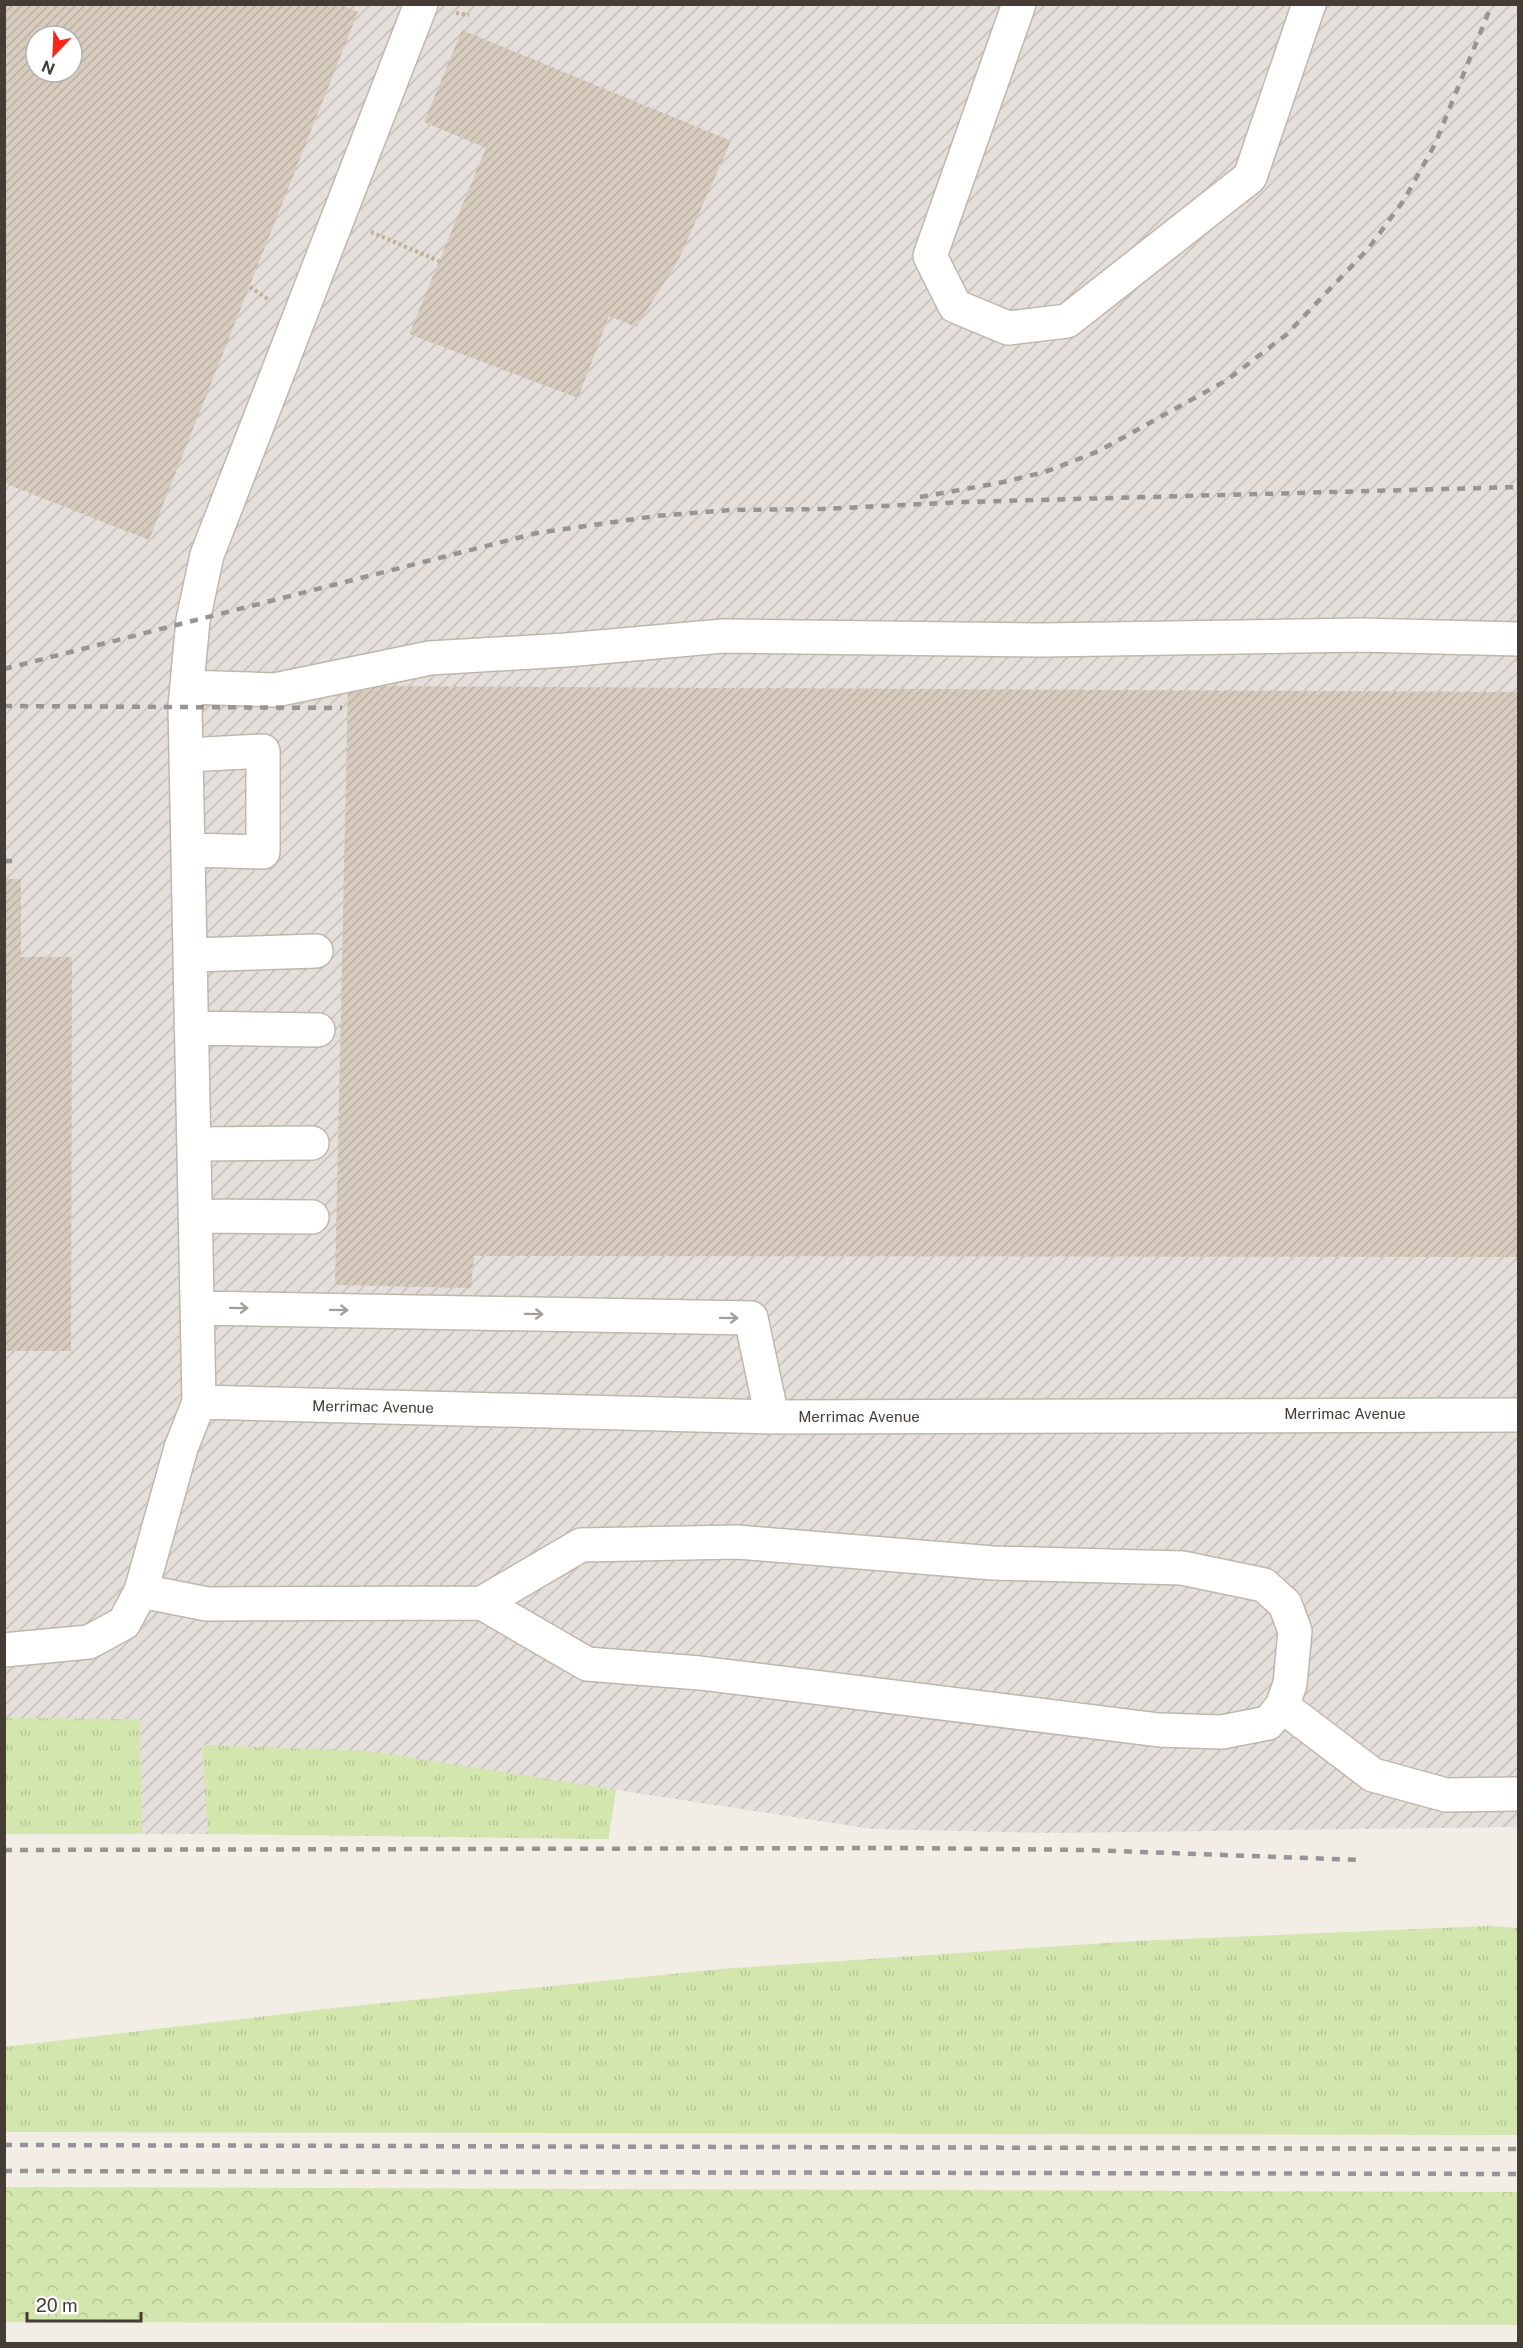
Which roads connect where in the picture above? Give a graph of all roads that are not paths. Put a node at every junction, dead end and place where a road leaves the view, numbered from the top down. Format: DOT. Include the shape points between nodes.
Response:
graph roads {
  1 [pos="421,4"];
  2 [pos="1019,4"];
  3 [pos="1309,4"];
  4 [pos="1518,639"];
  5 [pos="187,687"];
  6 [pos="187,755"];
  7 [pos="189,850"];
  8 [pos="316,951"];
  9 [pos="190,955"];
  10 [pos="191,1028"];
  11 [pos="318,1030"];
  12 [pos="312,1143"];
  13 [pos="194,1144"];
  14 [pos="195,1216"];
  15 [pos="312,1217"];
  16 [pos="197,1308"];
  17 [pos="199,1402"];
  18 [pos="1518,1415"];
  19 [pos="772,1417"];
  20 [pos="141,1592"];
  21 [pos="482,1603"];
  22 [pos="4,1650"];
  23 [pos="1282,1706"];
  24 [pos="1518,1794"];
  1 -- 5 [label="street" via="207,555 193,620"];
  2 -- 3 [label="street" via="930,256 955,306 1008,328 1067,321 1250,177"];
  4 -- 5 [label="street" via="1360,635 1042,639 723,636 430,658 275,690"];
  5 -- 6 [label="street"];
  6 -- 7 [label="street"];
  6 -- 7 [label="street" via="263,751 263,852"];
  7 -- 9 [label="street"];
  8 -- 9 [label="street"];
  9 -- 10 [label="street"];
  10 -- 11 [label="street"];
  10 -- 13 [label="street"];
  12 -- 13 [label="street"];
  13 -- 14 [label="street"];
  14 -- 15 [label="street"];
  14 -- 16 [label="street"];
  16 -- 17 [label="street"];
  16 -- 19 [label="street, one-way" via="751,1318"];
  17 -- 19 [label="street, Merrimac Avenue"];
  17 -- 20 [label="street" via="181,1448"];
  18 -- 19 [label="street, Merrimac Avenue"];
  20 -- 21 [label="street" via="207,1604"];
  20 -- 22 [label="street" via="124,1623 89,1642"];
  21 -- 23 [label="street" via="587,1664 700,1673 1159,1730 1222,1732 1268,1723"];
  21 -- 23 [label="street" via="581,1545 737,1542 993,1563 1182,1568 1264,1585 1285,1604 1295,1631 1290,1684"];
  23 -- 24 [label="street" via="1373,1775 1446,1795"];
}
